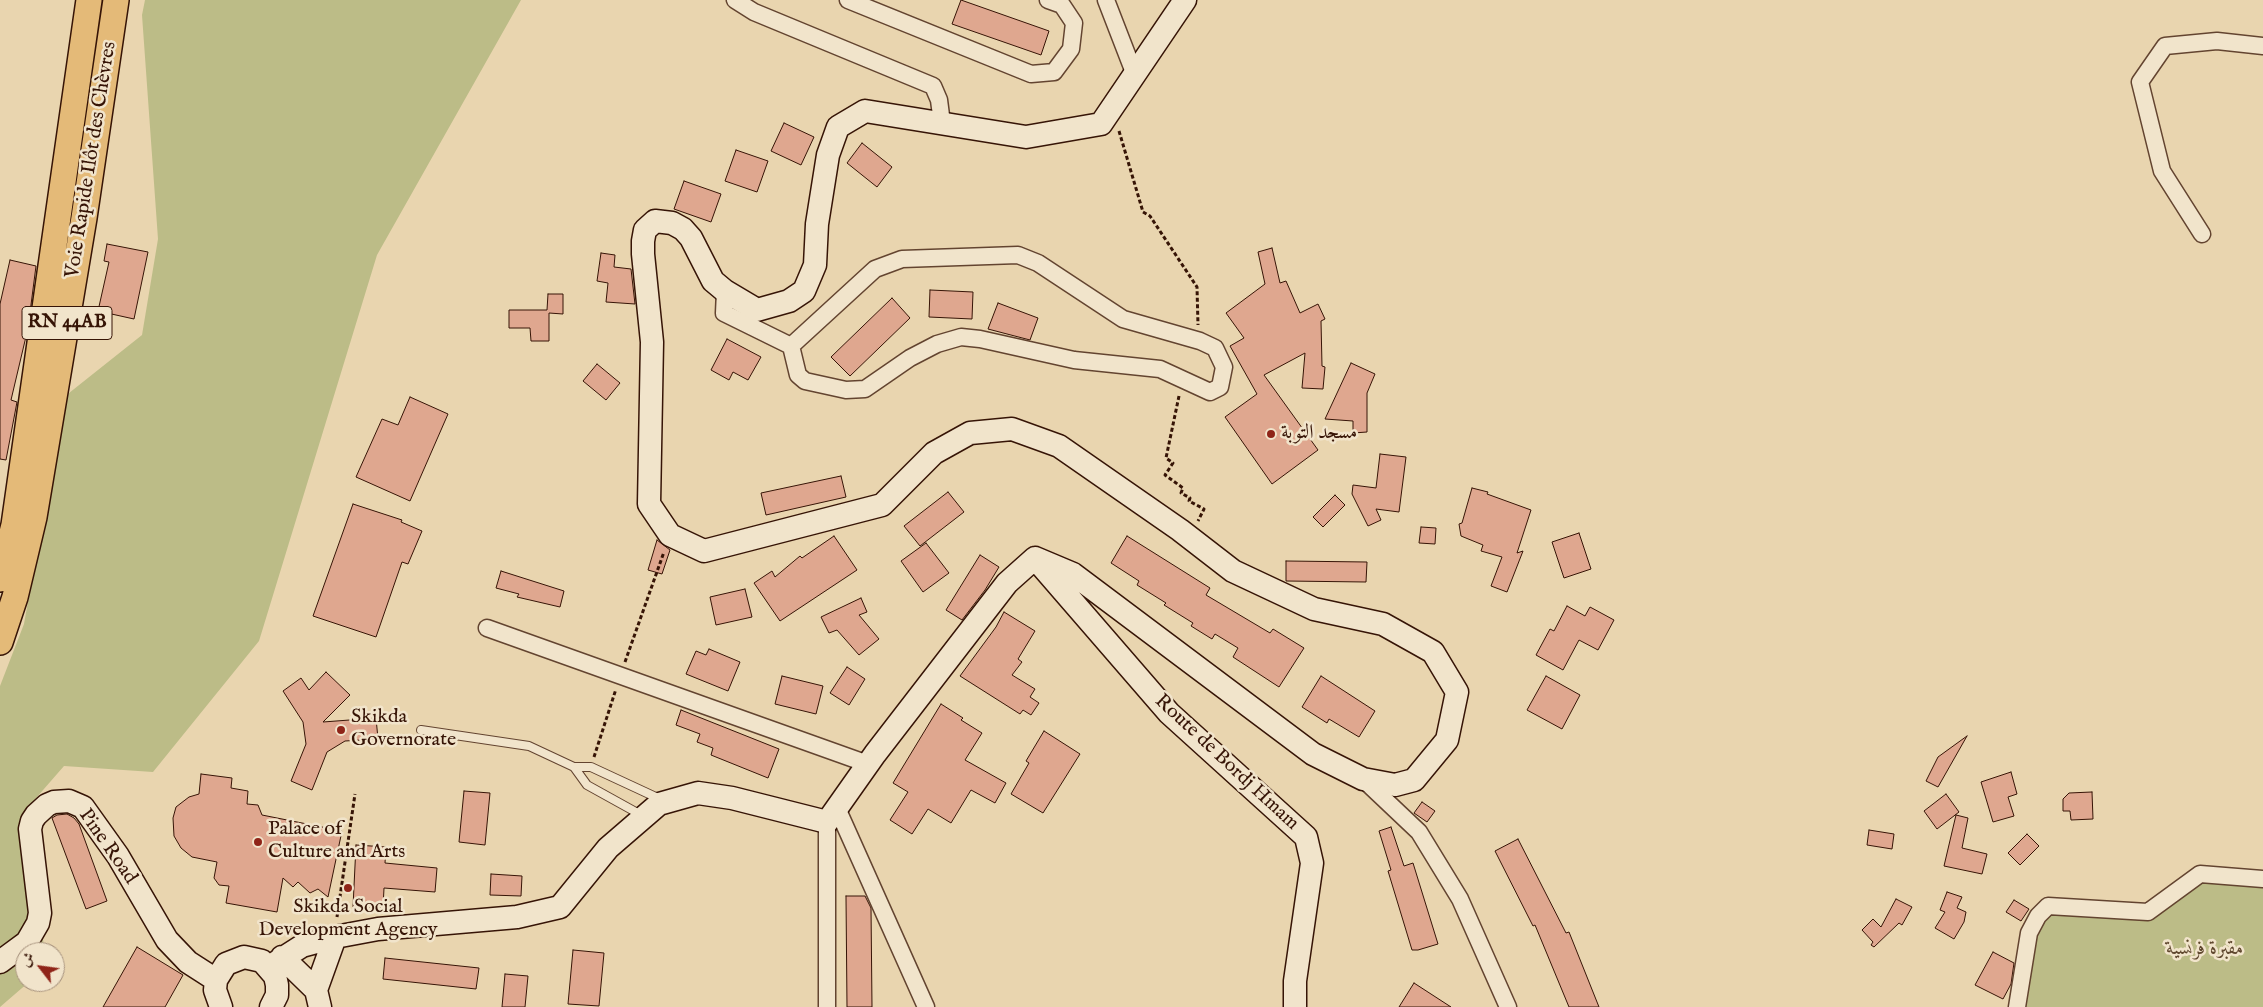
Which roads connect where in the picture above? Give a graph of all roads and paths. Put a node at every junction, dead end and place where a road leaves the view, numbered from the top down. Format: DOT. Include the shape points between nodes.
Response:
graph roads {
  1 [pos="89,0"];
  2 [pos="116,0"];
  3 [pos="734,0"];
  4 [pos="848,0"];
  5 [pos="1048,0"];
  6 [pos="1106,0"];
  7 [pos="1185,0"];
  8 [pos="2263,46"];
  9 [pos="1135,75"];
  10 [pos="1112,108"];
  11 [pos="942,123"];
  12 [pos="2202,234"];
  13 [pos="726,291"];
  14 [pos="1200,341"];
  15 [pos="791,346"];
  16 [pos="1183,380"];
  17 [pos="670,535"];
  18 [pos="1189,537"];
  19 [pos="1035,558"];
  20 [pos="0,579"];
  21 [pos="487,628"];
  22 [pos="0,642"];
  23 [pos="620,676"];
  24 [pos="420,730"];
  25 [pos="868,764"];
  26 [pos="574,767"];
  27 [pos="591,767"];
  28 [pos="1363,779"];
  29 [pos="356,794"];
  30 [pos="666,802"];
  31 [pos="832,815"];
  32 [pos="644,817"];
  33 [pos="2263,879"];
  34 [pos="336,928"];
  35 [pos="0,962"];
  36 [pos="276,962"];
  37 [pos="216,998"];
  38 [pos="318,999"];
  39 [pos="271,1007"];
  40 [pos="827,1007"];
  41 [pos="926,1007"];
  42 [pos="1296,1007"];
  43 [pos="1508,1007"];
  44 [pos="2017,1007"];
  1 -- 20 [label="main road, Voie Rapide Ilôt des Chèvres / RN 44AB" via="14,524"];
  2 -- 22 [label="main road, Voie Rapide Ilôt des Chèvres / RN 44AB" via="84,218 34,517 15,597"];
  3 -- 11 [label="street" via="754,12 933,86 939,100"];
  4 -- 5 [label="street" via="1031,74 1054,72 1071,50 1074,23 1062,5"];
  6 -- 9 [label="street"];
  7 -- 9 [label="street"];
  8 -- 12 [label="street" via="2217,41 2165,46 2140,82 2162,171"];
  9 -- 10 [label="street"];
  10 -- 11 [label="street" via="1102,124 1026,137"];
  10 -- 14 [label="path" via="1143,212 1150,216 1197,287"];
  11 -- 13 [label="street" via="865,111 838,127 828,155 815,265 804,291 789,301 757,310"];
  13 -- 15 [label="street" via="724,313"];
  13 -- 17 [label="street" via="713,281 683,229 672,223 655,221 649,225 642,241 652,342 649,504"];
  14 -- 15 [label="street" via="1123,319 1038,263 1018,255 902,259 875,269"];
  14 -- 16 [label="street" via="1215,348 1224,367 1220,387 1210,392"];
  15 -- 16 [label="street" via="798,375 805,381 846,390 865,389 910,358 937,344 961,337 1074,360 1160,369"];
  16 -- 18 [label="path" via="1166,458 1173,463 1166,475 1183,488 1181,493 1190,498 1189,501 1204,510"];
  17 -- 18 [label="street" via="704,551 882,505 934,454 970,433 1012,429 1059,446"];
  17 -- 23 [label="path"];
  18 -- 28 [label="street" via="1233,571 1314,609 1383,624 1433,652 1457,692 1446,740 1414,780 1395,785"];
  19 -- 25 [label="street" via="1007,584"];
  19 -- 28 [label="street" via="1073,574 1313,754"];
  19 -- 42 [label="street, Route de Bordj Hmam" via="1169,713 1306,837 1312,863 1295,981"];
  21 -- 23 [label="street"];
  23 -- 25 [label="street"];
  23 -- 27 [label="path"];
  24 -- 26 [label="lane" via="529,746"];
  25 -- 31 [label="street"];
  26 -- 27 [label="lane"];
  26 -- 32 [label="lane" via="587,785"];
  27 -- 30 [label="lane"];
  28 -- 43 [label="street" via="1419,832 1460,899"];
  29 -- 34 [label="path"];
  30 -- 31 [label="street" via="698,793"];
  30 -- 32 [label="street"];
  31 -- 40 [label="street"];
  31 -- 41 [label="street"];
  32 -- 34 [label="street" via="608,848 560,907 517,916 378,930"];
  33 -- 44 [label="street" via="2200,874 2148,912 2048,906 2029,933"];
  34 -- 36 [label="street"];
  34 -- 38 [label="street"];
  35 -- 37 [label="street, Pine Road" via="28,942 38,923 40,913 30,829 32,822 47,805 69,801 83,807 118,856 167,940"];
  36 -- 37 [label="street" via="235,959 220,971"];
  36 -- 38 [label="street"];
  36 -- 39 [label="street" via="277,994"];
}
